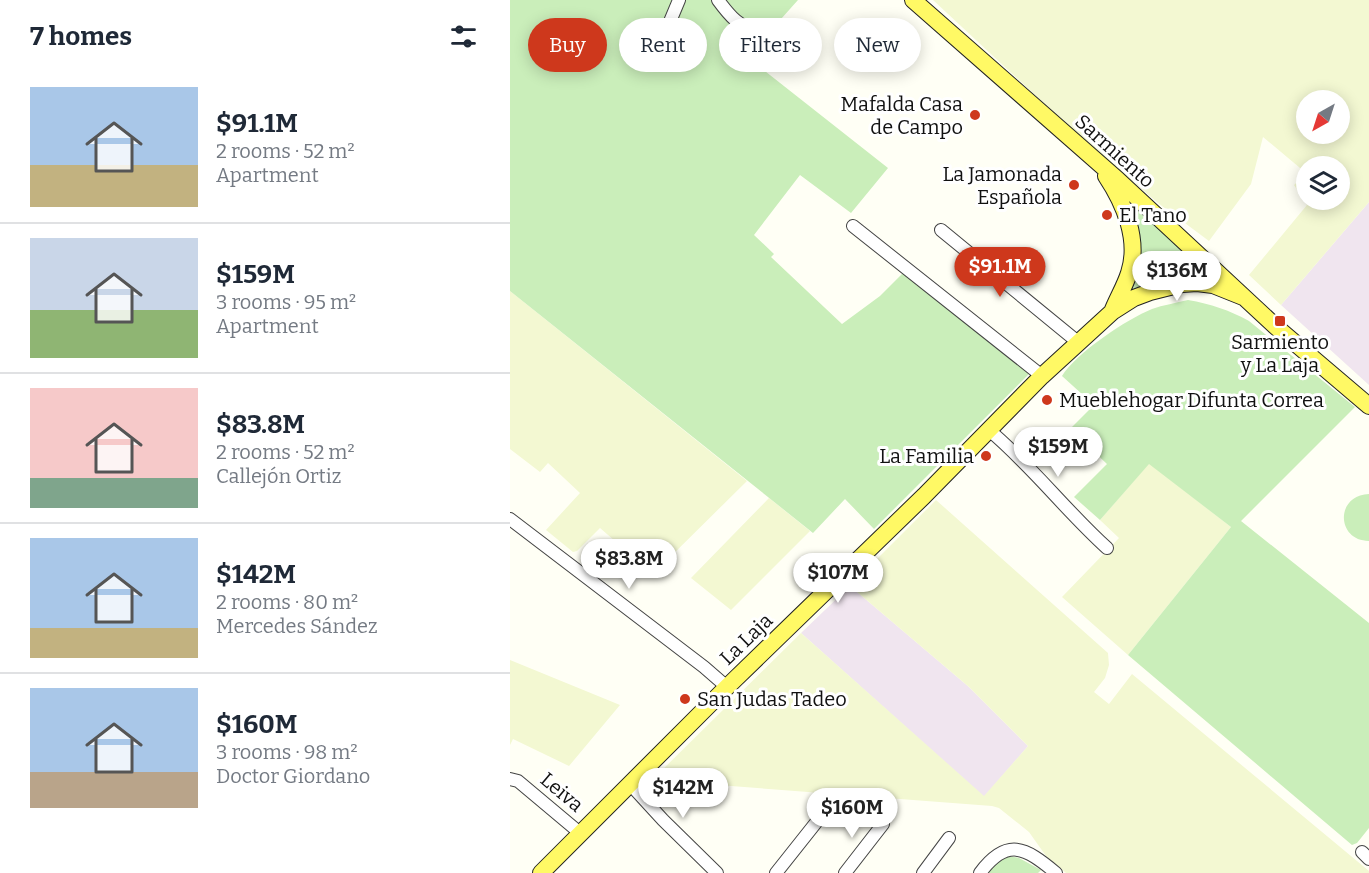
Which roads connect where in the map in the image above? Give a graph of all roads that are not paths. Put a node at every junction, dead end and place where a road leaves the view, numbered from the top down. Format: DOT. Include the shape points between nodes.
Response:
graph roads {
  1 [pos="679,0"];
  2 [pos="718,0"];
  3 [pos="913,0"];
  4 [pos="671,18"];
  5 [pos="732,18"];
  6 [pos="1093,158"];
  7 [pos="853,226"];
  8 [pos="940,230"];
  9 [pos="1243,297"];
  10 [pos="1112,312"];
  11 [pos="1079,344"];
  12 [pos="1042,376"];
  13 [pos="1369,406"];
  14 [pos="989,430"];
  15 [pos="510,519"];
  16 [pos="1107,548"];
  17 [pos="727,687"];
  18 [pos="514,780"];
  19 [pos="630,784"];
  20 [pos="826,810"];
  21 [pos="883,824"];
  22 [pos="580,833"];
  23 [pos="950,838"];
  24 [pos="541,873"];
  25 [pos="717,873"];
  26 [pos="776,873"];
  27 [pos="844,873"];
  28 [pos="923,873"];
  29 [pos="980,873"];
  30 [pos="1056,873"];
  1 -- 4 [label="street"];
  2 -- 5 [label="street"];
  3 -- 6 [label="main road, Sarmiento"];
  6 -- 9 [label="main road, Sarmiento"];
  6 -- 10 [label="main road, La Laja" via="1111,183 1133,241 1129,273"];
  7 -- 12 [label="street"];
  8 -- 11 [label="street"];
  9 -- 10 [label="main road, La Laja" via="1213,285 1182,284 1134,298"];
  9 -- 13 [label="main road, Sarmiento"];
  10 -- 11 [label="main road, La Laja"];
  11 -- 12 [label="main road, La Laja"];
  12 -- 14 [label="main road, La Laja"];
  14 -- 16 [label="street"];
  14 -- 17 [label="main road, La Laja"];
  15 -- 17 [label="street"];
  17 -- 19 [label="main road, La Laja"];
  18 -- 22 [label="street, Leiva"];
  19 -- 22 [label="main road, La Laja"];
  19 -- 25 [label="street"];
  20 -- 26 [label="street"];
  21 -- 27 [label="street"];
  22 -- 24 [label="main road, La Laja"];
  23 -- 28 [label="street"];
  29 -- 30 [label="street" via="1005,849 1021,849"];
}
